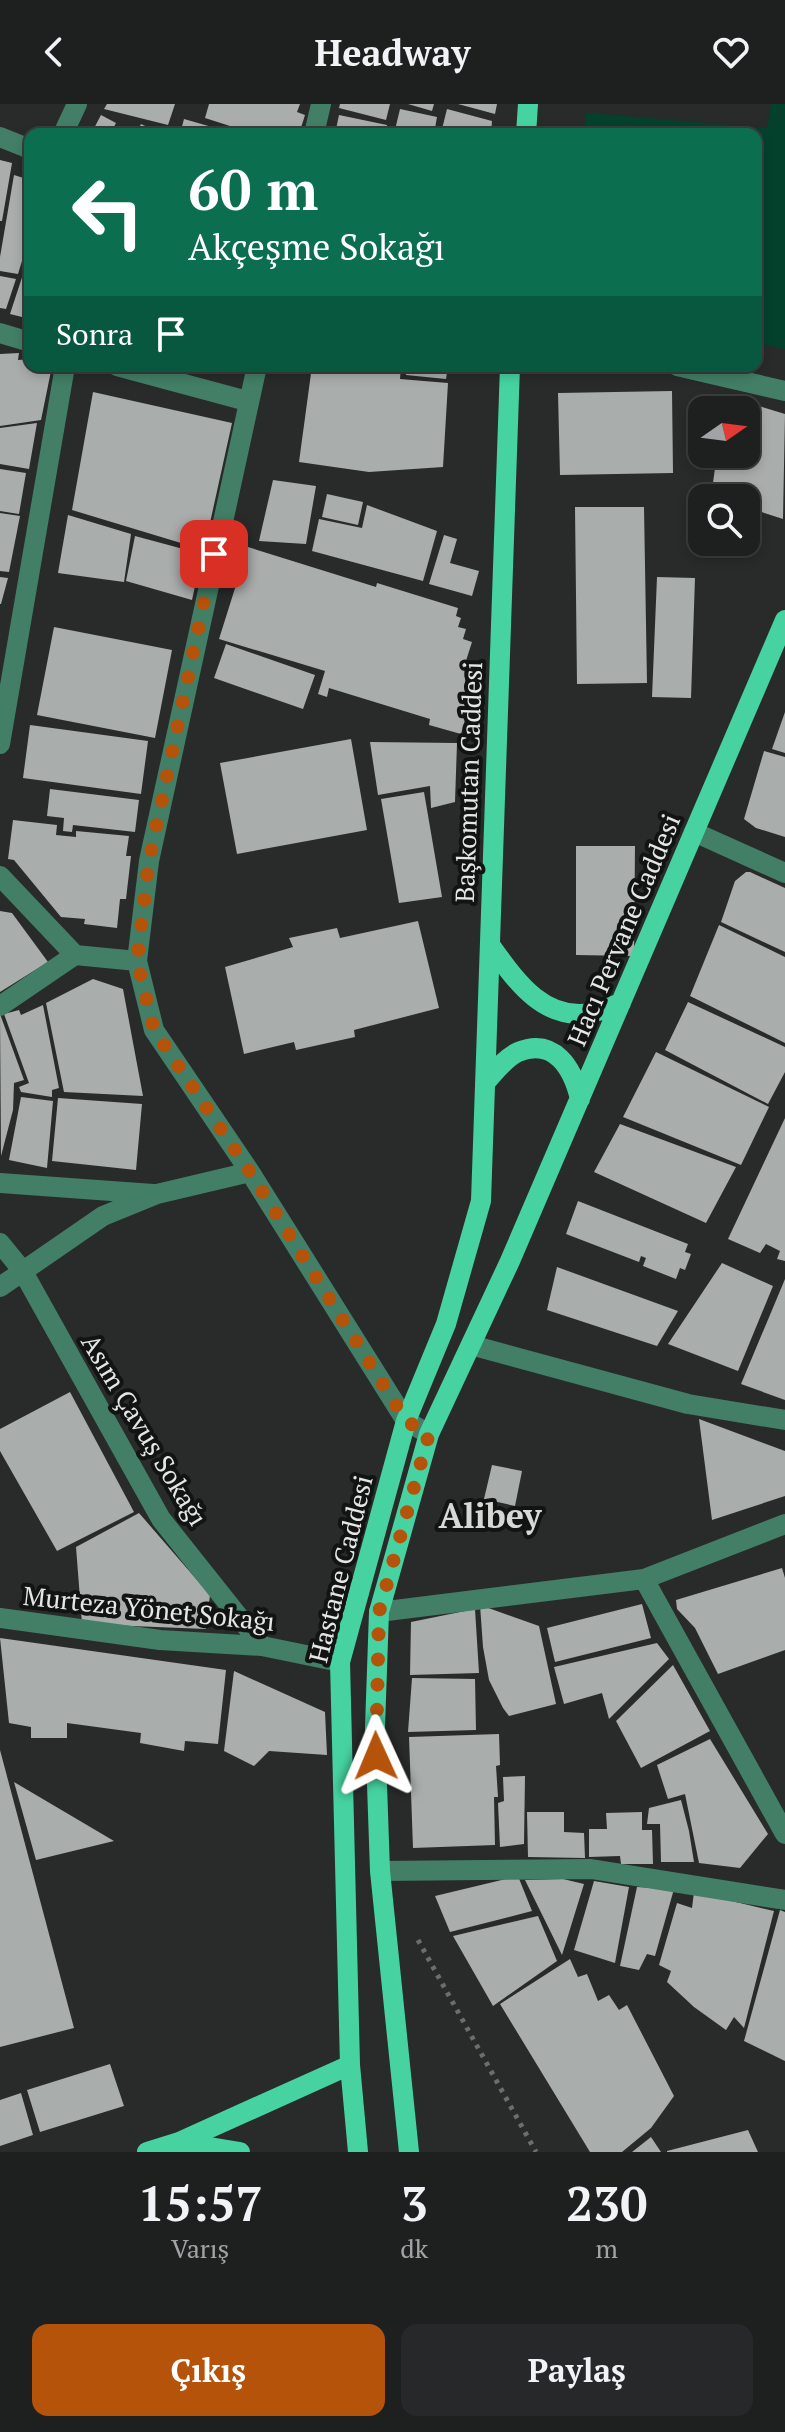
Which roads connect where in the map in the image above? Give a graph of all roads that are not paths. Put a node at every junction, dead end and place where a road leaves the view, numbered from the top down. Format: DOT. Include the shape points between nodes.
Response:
graph roads {
  1 [pos="77,104"];
  2 [pos="321,104"];
  3 [pos="528,104"];
  4 [pos="66,128"];
  5 [pos="315,128"];
  6 [pos="526,128"];
  7 [pos="0,137"];
  8 [pos="24,147"];
  9 [pos="0,333"];
  10 [pos="24,340"];
  11 [pos="64,372"];
  12 [pos="139,372"];
  13 [pos="255,372"];
  14 [pos="510,372"];
  15 [pos="703,372"];
  16 [pos="785,391"];
  17 [pos="247,401"];
  18 [pos="785,620"];
  19 [pos="0,744"];
  20 [pos="694,832"];
  21 [pos="785,873"];
  22 [pos="0,876"];
  23 [pos="490,945"];
  24 [pos="75,955"];
  25 [pos="137,961"];
  26 [pos="621,1003"];
  27 [pos="0,1006"];
  28 [pos="485,1083"];
  29 [pos="580,1099"];
  30 [pos="250,1172"];
  31 [pos="0,1183"];
  32 [pos="157,1194"];
  33 [pos="481,1201"];
  34 [pos="0,1243"];
  35 [pos="22,1270"];
  36 [pos="0,1287"];
  37 [pos="471,1345"];
  38 [pos="785,1420"];
  39 [pos="406,1421"];
  40 [pos="429,1434"];
  41 [pos="785,1524"];
  42 [pos="644,1579"];
  43 [pos="379,1612"];
  44 [pos="0,1618"];
  45 [pos="262,1646"];
  46 [pos="340,1662"];
  47 [pos="784,1827"];
  48 [pos="380,1871"];
  49 [pos="785,1900"];
  50 [pos="350,2065"];
  51 [pos="179,2142"];
  52 [pos="147,2152"];
  53 [pos="240,2152"];
  54 [pos="358,2152"];
  55 [pos="409,2152"];
  1 -- 4 [label="street"];
  2 -- 5 [label="street"];
  3 -- 6 [label="main road"];
  7 -- 8 [label="street"];
  9 -- 10 [label="street"];
  11 -- 19 [label="street"];
  12 -- 17 [label="street"];
  13 -- 17 [label="street"];
  14 -- 23 [label="main road, Başkomutan Caddesi"];
  15 -- 16 [label="street"];
  17 -- 25 [label="street" via="149,861"];
  18 -- 20 [label="main road, Hacı Pervane Caddesi"];
  20 -- 21 [label="street"];
  20 -- 26 [label="main road, Hacı Pervane Caddesi"];
  22 -- 24 [label="street"];
  23 -- 26 [label="main road" via="520,985 550,1009 593,1013"];
  23 -- 28 [label="main road, Başkomutan Caddesi"];
  24 -- 25 [label="street"];
  24 -- 27 [label="street"];
  25 -- 30 [label="street" via="154,1030"];
  26 -- 29 [label="main road, Hacı Pervane Caddesi"];
  28 -- 29 [label="main road" via="518,1052 539,1049 563,1060 575,1077"];
  28 -- 33 [label="main road, Başkomutan Caddesi"];
  29 -- 37 [label="main road, Hacı Pervane Caddesi"];
  30 -- 32 [label="street"];
  30 -- 39 [label="street"];
  31 -- 32 [label="street"];
  32 -- 35 [label="street" via="103,1216"];
  33 -- 39 [label="main road, Hastane Caddesi" via="446,1324"];
  34 -- 35 [label="street, Asım Çavuş Sokağı"];
  35 -- 36 [label="street"];
  35 -- 45 [label="street, Asım Çavuş Sokağı" via="161,1519"];
  37 -- 38 [label="street" via="688,1404"];
  37 -- 40 [label="main road, Hacı Pervane Caddesi"];
  39 -- 40 [label="street"];
  39 -- 46 [label="main road, Hastane Caddesi"];
  40 -- 43 [label="main road, Hacı Pervane Caddesi"];
  41 -- 42 [label="street"];
  42 -- 43 [label="street"];
  42 -- 47 [label="street"];
  43 -- 48 [label="main road, Hacı Pervane Caddesi" via="375,1727"];
  44 -- 45 [label="street, Murteza Yönet Sokağı" via="160,1640"];
  45 -- 46 [label="street, Murteza Yönet Sokağı"];
  46 -- 50 [label="main road, Hastane Caddesi"];
  48 -- 49 [label="street" via="591,1869"];
  48 -- 55 [label="main road, Hacı Pervane Caddesi"];
  50 -- 51 [label="main road"];
  50 -- 54 [label="main road, Hastane Caddesi"];
  51 -- 52 [label="main road"];
  51 -- 53 [label="main road"];
}
